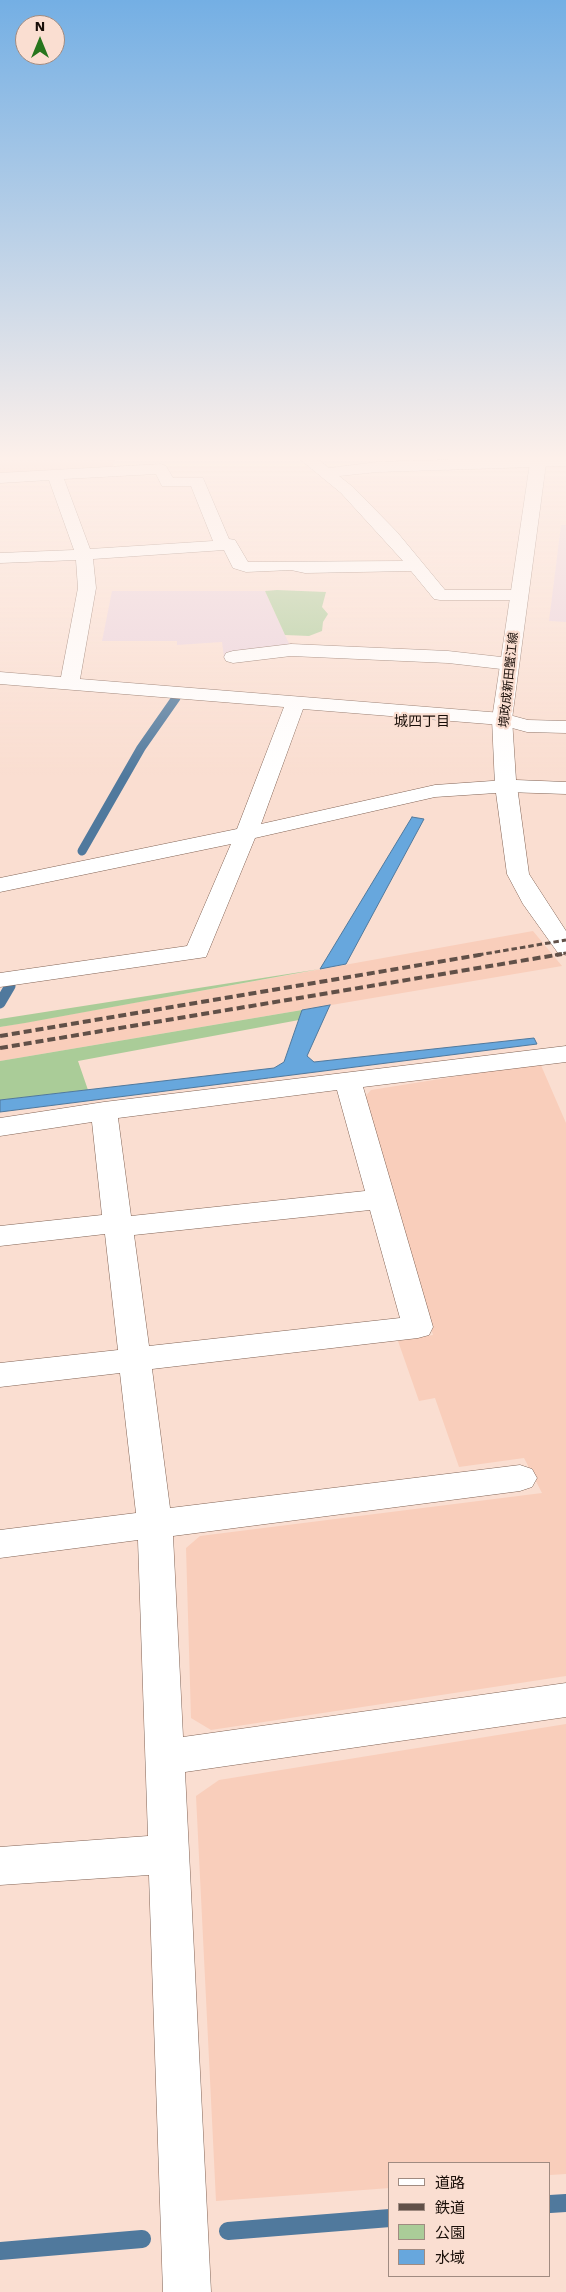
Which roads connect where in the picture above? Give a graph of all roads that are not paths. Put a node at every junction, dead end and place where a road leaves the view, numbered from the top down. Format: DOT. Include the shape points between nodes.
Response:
graph roads {
  1 [pos="85,563"];
  2 [pos="239,563"];
  3 [pos="413,563"];
  4 [pos="524,563"];
  5 [pos="416,566"];
  6 [pos="519,595"];
  7 [pos="233,658"];
  8 [pos="510,664"];
  9 [pos="0,678"];
  10 [pos="70,683"];
  11 [pos="296,702"];
  12 [pos="502,719"];
  13 [pos="566,728"];
  14 [pos="506,786"];
  15 [pos="566,788"];
  16 [pos="246,834"];
  17 [pos="0,885"];
  18 [pos="566,948"];
  19 [pos="0,980"];
  20 [pos="566,1054"];
  21 [pos="348,1082"];
  22 [pos="104,1111"];
  23 [pos="0,1127"];
  24 [pos="381,1199"];
  25 [pos="118,1225"];
  26 [pos="0,1236"];
  27 [pos="134,1360"];
  28 [pos="0,1375"];
  29 [pos="520,1478"];
  30 [pos="155,1525"];
  31 [pos="0,1544"];
  32 [pos="566,1700"];
  33 [pos="166,1757"];
  34 [pos="170,1854"];
  35 [pos="0,1866"];
  36 [pos="187,2292"];
  1 -- 10 [label="street" via="87,588"];
  2 -- 5 [label="street" via="246,567 291,565 304,568"];
  3 -- 5 [label="street"];
  4 -- 6 [label="street, 境政成新田蟹江線"];
  5 -- 6 [label="street" via="440,595"];
  6 -- 8 [label="street, 境政成新田蟹江線"];
  7 -- 8 [label="street" via="291,650"];
  8 -- 12 [label="street, 境政成新田蟹江線"];
  9 -- 10 [label="street"];
  10 -- 11 [label="street"];
  11 -- 12 [label="street"];
  11 -- 16 [label="street"];
  12 -- 13 [label="street" via="527,726"];
  12 -- 14 [label="street, 境政成新田蟹江線"];
  14 -- 15 [label="street"];
  14 -- 16 [label="street" via="436,791"];
  14 -- 18 [label="street, 境政成新田蟹江線" via="518,874"];
  16 -- 17 [label="street"];
  16 -- 19 [label="street" via="197,952"];
  20 -- 21 [label="street"];
  21 -- 22 [label="street"];
  21 -- 24 [label="street"];
  22 -- 23 [label="street"];
  22 -- 25 [label="street"];
  24 -- 25 [label="street"];
  24 -- 27 [label="street" via="418,1327"];
  25 -- 26 [label="street"];
  25 -- 27 [label="street"];
  27 -- 28 [label="street"];
  27 -- 30 [label="street"];
  29 -- 30 [label="street"];
  30 -- 31 [label="street"];
  30 -- 33 [label="street"];
  32 -- 33 [label="street"];
  33 -- 34 [label="street"];
  34 -- 35 [label="street"];
  34 -- 36 [label="street"];
}
